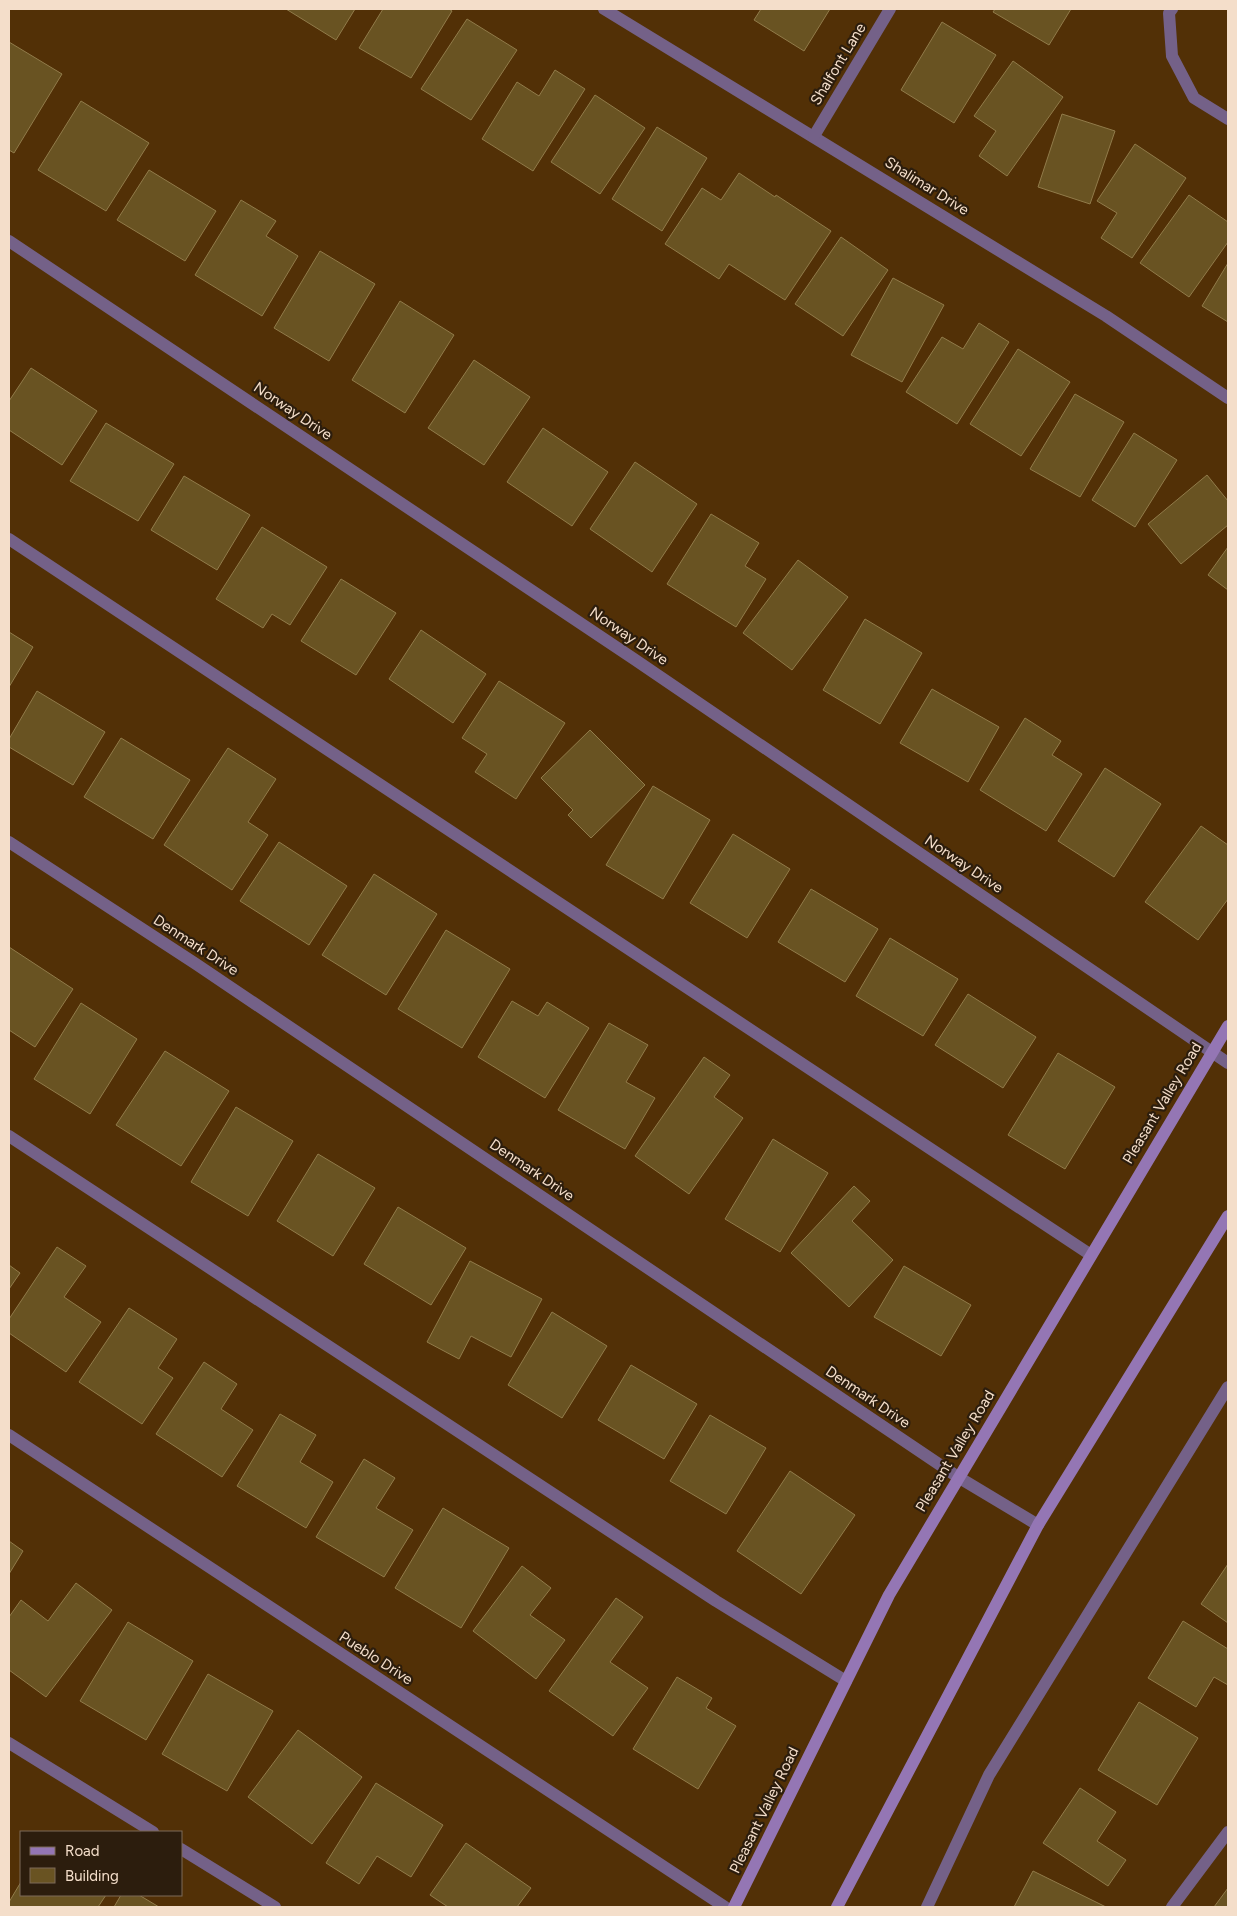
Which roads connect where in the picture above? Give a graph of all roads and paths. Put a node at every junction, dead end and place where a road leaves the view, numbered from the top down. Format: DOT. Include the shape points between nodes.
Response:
graph roads {
  1 [pos="604,9"];
  2 [pos="890,9"];
  3 [pos="1172,9"];
  4 [pos="1228,119"];
  5 [pos="814,136"];
  6 [pos="9,241"];
  7 [pos="1228,398"];
  8 [pos="9,539"];
  9 [pos="9,842"];
  10 [pos="1228,1026"];
  11 [pos="1212,1052"];
  12 [pos="1228,1064"];
  13 [pos="9,1136"];
  14 [pos="1228,1216"];
  15 [pos="1091,1254"];
  16 [pos="1228,1387"];
  17 [pos="9,1435"];
  18 [pos="958,1477"];
  19 [pos="1038,1525"];
  20 [pos="846,1681"];
  21 [pos="9,1743"];
  22 [pos="152,1831"];
  23 [pos="1228,1832"];
  24 [pos="182,1850"];
  25 [pos="275,1907"];
  26 [pos="725,1907"];
  27 [pos="734,1907"];
  28 [pos="837,1907"];
  29 [pos="927,1907"];
  30 [pos="1172,1907"];
  1 -- 5 [label="street, Shalimar Drive"];
  2 -- 5 [label="street, Shalfont Lane"];
  3 -- 4 [label="street" via="1169,13 1172,56 1194,98"];
  5 -- 7 [label="street, Shalimar Drive" via="1106,316"];
  6 -- 11 [label="street, Norway Drive" via="634,659"];
  8 -- 15 [label="street"];
  9 -- 18 [label="street, Denmark Drive" via="204,969"];
  10 -- 11 [label="main road, Pleasant Valley Road"];
  11 -- 12 [label="street, Norway Drive"];
  11 -- 15 [label="main road, Pleasant Valley Road"];
  13 -- 20 [label="street" via="716,1601"];
  14 -- 19 [label="main road"];
  15 -- 18 [label="main road, Pleasant Valley Road"];
  16 -- 29 [label="street" via="988,1775"];
  17 -- 26 [label="street, Pueblo Drive"];
  18 -- 19 [label="street, Denmark Drive"];
  18 -- 20 [label="main road, Pleasant Valley Road" via="889,1595"];
  19 -- 28 [label="main road"];
  20 -- 27 [label="main road, Pleasant Valley Road"];
  21 -- 22 [label="street"];
  23 -- 30 [label="street"];
  24 -- 25 [label="street"];
}
